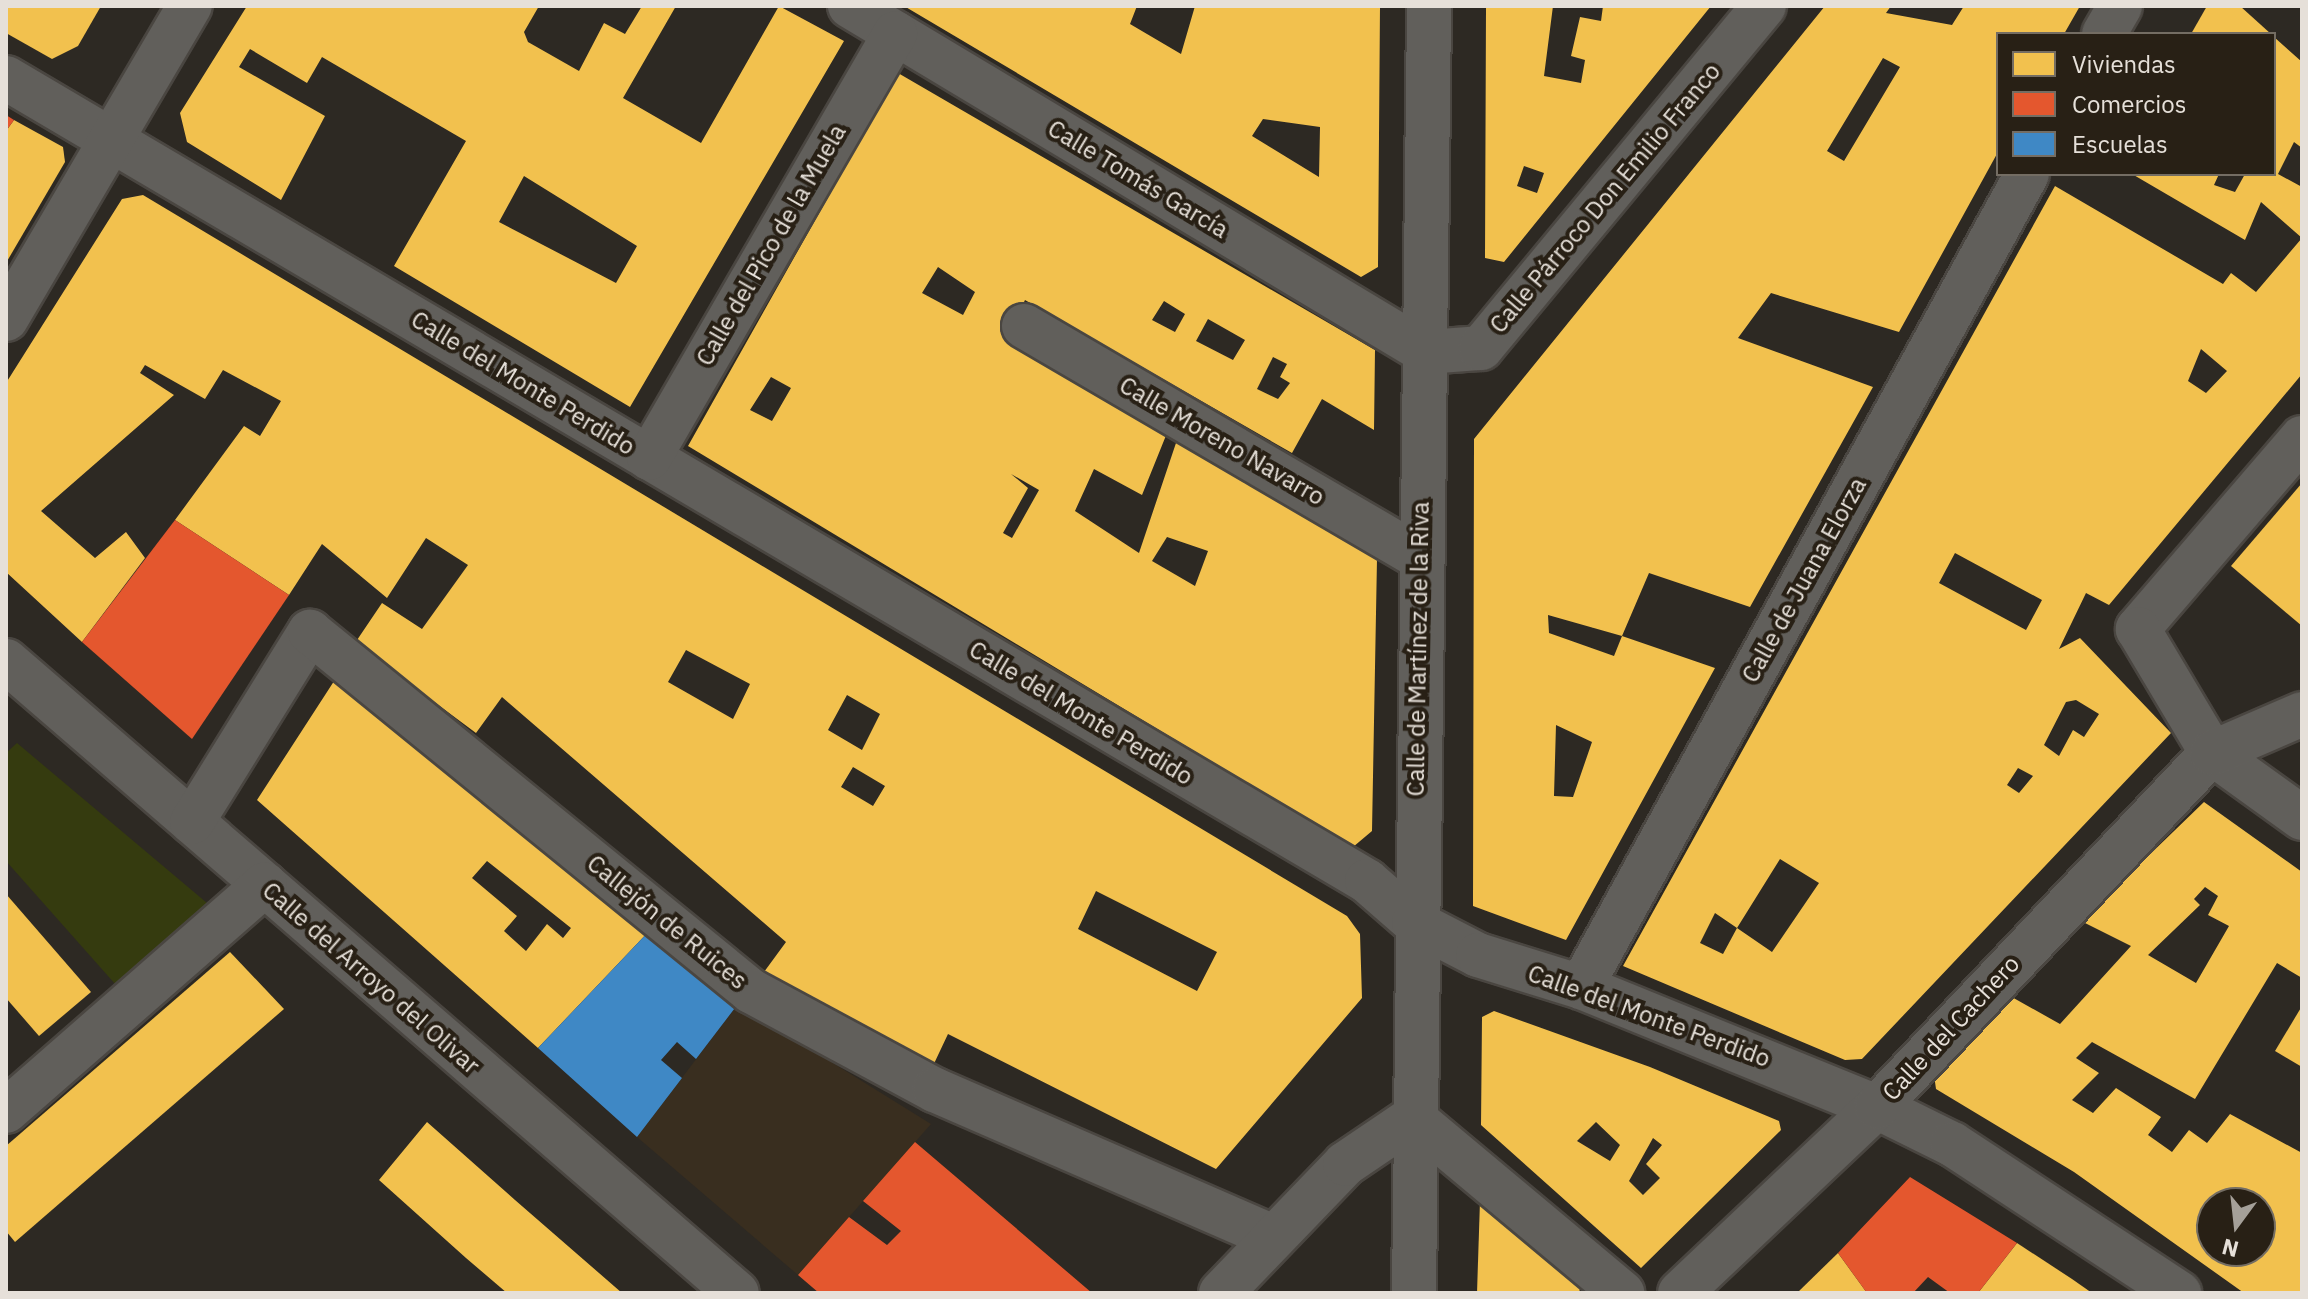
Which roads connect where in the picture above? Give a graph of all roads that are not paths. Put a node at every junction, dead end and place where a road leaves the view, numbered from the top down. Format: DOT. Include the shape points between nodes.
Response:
graph roads {
  1 [pos="190,6"];
  2 [pos="850,6"];
  3 [pos="1429,6"];
  4 [pos="1764,6"];
  5 [pos="2120,6"];
  6 [pos="2105,32"];
  7 [pos="895,33"];
  8 [pos="6,78"];
  9 [pos="111,140"];
  10 [pos="2026,176"];
  11 [pos="6,319"];
  12 [pos="1024,326"];
  13 [pos="1426,352"];
  14 [pos="2302,438"];
  15 [pos="649,458"];
  16 [pos="1419,557"];
  17 [pos="10,672"];
  18 [pos="2302,714"];
  19 [pos="2212,753"];
  20 [pos="2302,818"];
  21 [pos="192,822"];
  22 [pos="265,884"];
  23 [pos="1414,922"];
  24 [pos="1581,987"];
  25 [pos="14,1089"];
  26 [pos="1877,1107"];
  27 [pos="1413,1118"];
  28 [pos="1271,1236"];
  29 [pos="737,1293"];
  30 [pos="1221,1293"];
  31 [pos="1414,1293"];
  32 [pos="1622,1293"];
  33 [pos="1680,1293"];
  34 [pos="2179,1293"];
  1 -- 9 [label="street"];
  2 -- 7 [label="street, Calle Tomás García"];
  3 -- 13 [label="street, Calle de Martínez de la Riva"];
  4 -- 13 [label="street, Calle Párroco Don Emilio Franco" via="1481,348"];
  5 -- 6 [label="street"];
  7 -- 13 [label="street, Calle Tomás García"];
  7 -- 15 [label="street, Calle del Pico de la Muela"];
  8 -- 9 [label="street, Calle del Monte Perdido"];
  9 -- 11 [label="street"];
  9 -- 15 [label="street, Calle del Monte Perdido"];
  10 -- 24 [label="street, Calle de Juana Elorza"];
  12 -- 16 [label="street, Calle Moreno Navarro"];
  13 -- 16 [label="street, Calle de Martínez de la Riva"];
  14 -- 19 [label="street" via="2138,629"];
  15 -- 23 [label="street, Calle del Monte Perdido" via="1367,881"];
  16 -- 23 [label="street, Calle de Martínez de la Riva"];
  17 -- 21 [label="street, Calle del Arroyo del Olivar"];
  18 -- 19 [label="street"];
  19 -- 20 [label="street"];
  19 -- 26 [label="street, Calle del Cachero"];
  21 -- 22 [label="street, Calle del Arroyo del Olivar"];
  21 -- 28 [label="street, Callejón de Ruices" via="310,632 751,991 935,1090"];
  22 -- 25 [label="street"];
  22 -- 29 [label="street, Calle del Arroyo del Olivar"];
  23 -- 24 [label="street, Calle del Monte Perdido" via="1478,955"];
  23 -- 27 [label="street, Calle de Martínez de la Riva"];
  24 -- 26 [label="street, Calle del Monte Perdido"];
  26 -- 33 [label="street, Calle del Cachero"];
  26 -- 34 [label="street, Calle del Monte Perdido" via="1952,1144"];
  27 -- 28 [label="street" via="1345,1164"];
  27 -- 31 [label="street, Calle de Martínez de la Riva"];
  27 -- 32 [label="street"];
  28 -- 30 [label="street"];
}
